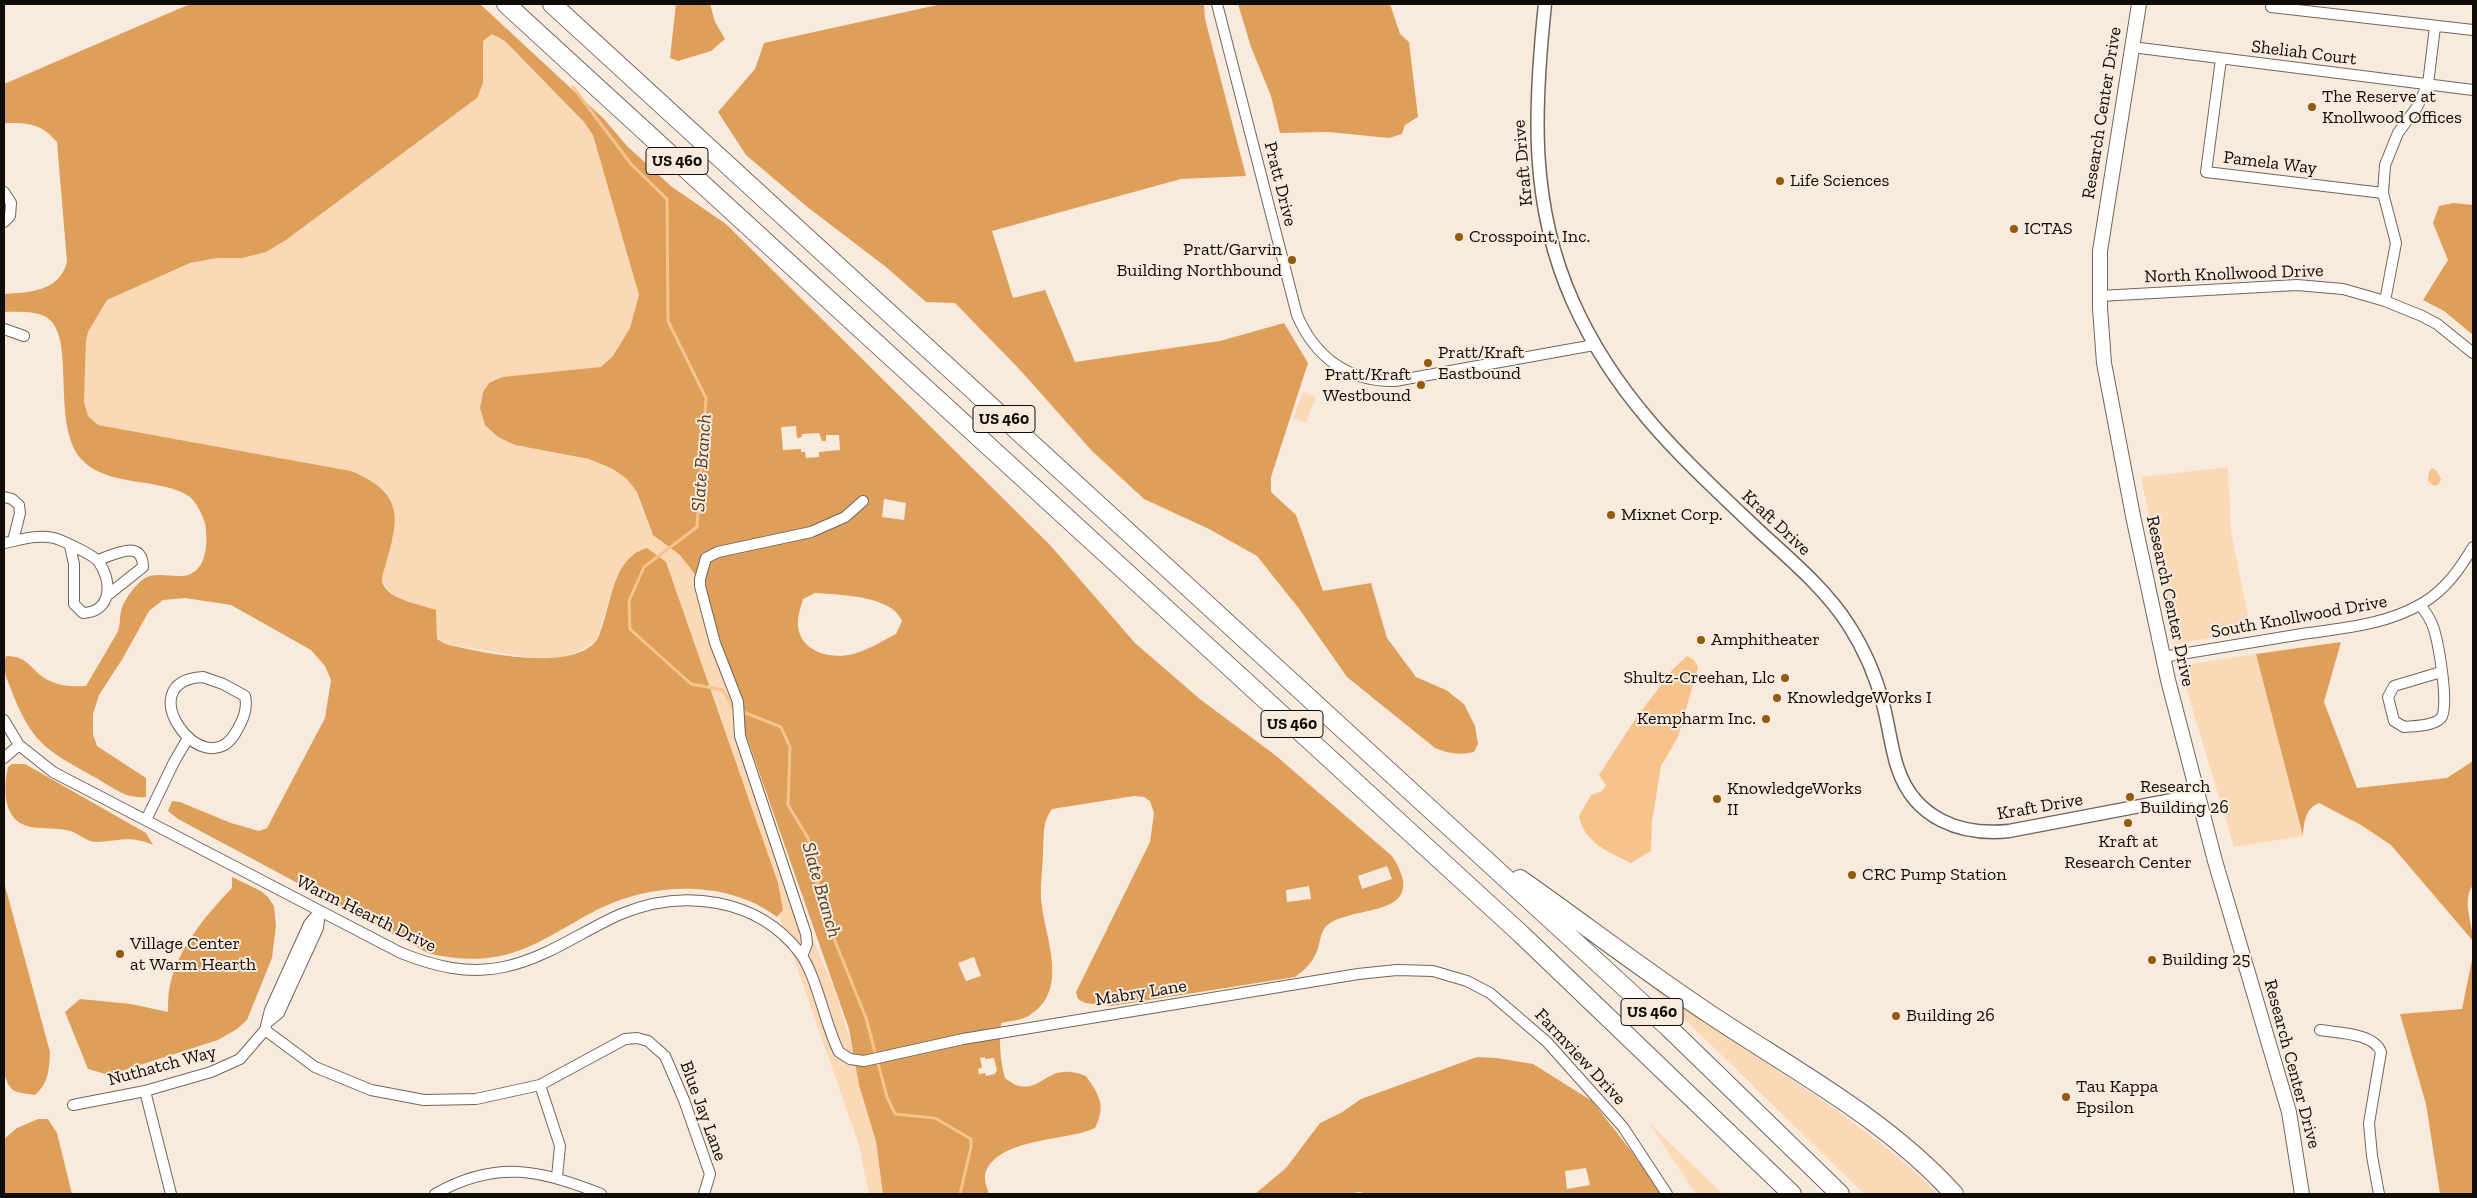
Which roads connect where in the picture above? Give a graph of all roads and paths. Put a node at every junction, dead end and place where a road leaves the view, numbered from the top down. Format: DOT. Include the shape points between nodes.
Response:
graph roads {
  1 [pos="506,4"];
  2 [pos="552,4"];
  3 [pos="1217,4"];
  4 [pos="1544,4"];
  5 [pos="2139,4"];
  6 [pos="2271,7"];
  7 [pos="2435,27"];
  8 [pos="2473,30"];
  9 [pos="2132,47"];
  10 [pos="2221,59"];
  11 [pos="2428,84"];
  12 [pos="2473,90"];
  13 [pos="4,192"];
  14 [pos="2383,193"];
  15 [pos="4,222"];
  16 [pos="2100,296"];
  17 [pos="2385,301"];
  18 [pos="4,328"];
  19 [pos="24,336"];
  20 [pos="1594,344"];
  21 [pos="2473,353"];
  22 [pos="4,497"];
  23 [pos="863,501"];
  24 [pos="8,542"];
  25 [pos="70,546"];
  26 [pos="2473,547"];
  27 [pos="98,560"];
  28 [pos="109,594"];
  29 [pos="2420,605"];
  30 [pos="2163,658"];
  31 [pos="2441,672"];
  32 [pos="4,720"];
  33 [pos="188,738"];
  34 [pos="19,745"];
  35 [pos="4,758"];
  36 [pos="2198,795"];
  37 [pos="146,820"];
  38 [pos="1459,835"];
  39 [pos="320,911"];
  40 [pos="802,956"];
  41 [pos="1443,973"];
  42 [pos="267,1026"];
  43 [pos="2320,1030"];
  44 [pos="845,1057"];
  45 [pos="540,1085"];
  46 [pos="145,1091"];
  47 [pos="74,1105"];
  48 [pos="557,1177"];
  49 [pos="170,1194"];
  50 [pos="434,1194"];
  51 [pos="601,1194"];
  52 [pos="704,1194"];
  53 [pos="1667,1194"];
  54 [pos="1792,1194"];
  55 [pos="1840,1194"];
  56 [pos="1954,1194"];
  57 [pos="2302,1194"];
  58 [pos="2379,1194"];
  1 -- 54 [label="highway, US 460" via="1521,934"];
  2 -- 38 [label="highway, US 460"];
  3 -- 20 [label="street, Pratt Drive" via="1297,315 1323,356 1352,374 1370,380 1395,381"];
  4 -- 20 [label="street, Kraft Drive" via="1536,115 1540,188 1559,266"];
  5 -- 9 [label="main road, Research Center Drive"];
  6 -- 7 [label="street"];
  7 -- 8 [label="street"];
  7 -- 11 [label="street"];
  9 -- 10 [label="street, Sheliah Court"];
  9 -- 16 [label="main road, Research Center Drive" via="2101,242"];
  10 -- 11 [label="street, Sheliah Court"];
  10 -- 14 [label="street, Pamela Way" via="2206,172"];
  11 -- 12 [label="street, Sheliah Court"];
  11 -- 14 [label="street" via="2390,149 2384,165"];
  13 -- 15 [label="street" via="11,203 10,216"];
  14 -- 17 [label="street" via="2396,243"];
  16 -- 17 [label="street, North Knollwood Drive" via="2307,285 2348,290"];
  16 -- 30 [label="main road, Research Center Drive" via="2102,347 2112,406"];
  17 -- 21 [label="street, North Knollwood Drive" via="2437,324"];
  18 -- 19 [label="street"];
  20 -- 36 [label="street, Kraft Drive" via="1630,400 1663,439 1797,566 1847,622 1875,677 1901,776 1912,795 1932,815 1958,828 1994,833"];
  22 -- 24 [label="street" via="19,505 20,513"];
  23 -- 40 [label="street" via="845,517 811,532 718,552 706,558 700,579 715,643 738,702 740,736 806,934 807,944"];
  24 -- 25 [label="street" via="36,537 53,538"];
  25 -- 27 [label="street"];
  25 -- 28 [label="street" via="74,564 74,604 83,613 92,613 104,605"];
  26 -- 29 [label="street, South Knollwood Drive" via="2454,578"];
  27 -- 28 [label="street"];
  27 -- 28 [label="street" via="134,550 143,559 143,567"];
  29 -- 30 [label="street, South Knollwood Drive" via="2374,623"];
  29 -- 31 [label="street" via="2432,623"];
  30 -- 36 [label="main road, Research Center Drive"];
  31 -- 31 [label="street" via="2446,707 2441,718 2436,722 2404,727 2394,721 2388,698 2394,686"];
  32 -- 34 [label="street, Warm Hearth Drive"];
  33 -- 33 [label="street" via="209,748 224,746 234,736 242,720 247,704 244,696 223,684 203,678 190,678 178,684 171,709 175,723"];
  33 -- 37 [label="street"];
  34 -- 35 [label="street"];
  34 -- 37 [label="street, Warm Hearth Drive" via="54,772"];
  36 -- 57 [label="main road, Research Center Drive" via="2289,1112"];
  37 -- 39 [label="street, Warm Hearth Drive"];
  38 -- 55 [label="highway, US 460" via="1676,1034"];
  38 -- 56 [label="highway" via="1710,1015 1860,1111"];
  39 -- 40 [label="street, Warm Hearth Drive" via="421,961 443,968 483,970 504,968 537,958 622,914 651,904 677,900 710,901 755,915 775,928"];
  39 -- 42 [label="street, Nuthatch Way" via="309,924 270,1010"];
  40 -- 44 [label="street, Warm Hearth Drive" via="836,1045"];
  41 -- 44 [label="street, Mabry Lane" via="1420,969 1358,974 963,1039 870,1060 857,1061"];
  41 -- 53 [label="street, Farmview Drive" via="1490,993 1547,1042 1623,1127"];
  42 -- 45 [label="street, Blue Jay Lane" via="315,1067 371,1090 424,1100 476,1099"];
  42 -- 46 [label="street, Nuthatch Way" via="240,1059 211,1072"];
  43 -- 58 [label="street" via="2371,1040 2382,1052 2369,1120"];
  45 -- 48 [label="street" via="560,1146"];
  45 -- 52 [label="street, Blue Jay Lane" via="625,1039 648,1041 665,1056 684,1100 710,1174"];
  46 -- 47 [label="street, Nuthatch Way"];
  46 -- 49 [label="street"];
  48 -- 50 [label="street" via="525,1172 491,1172 458,1181"];
  48 -- 51 [label="street"];
}
